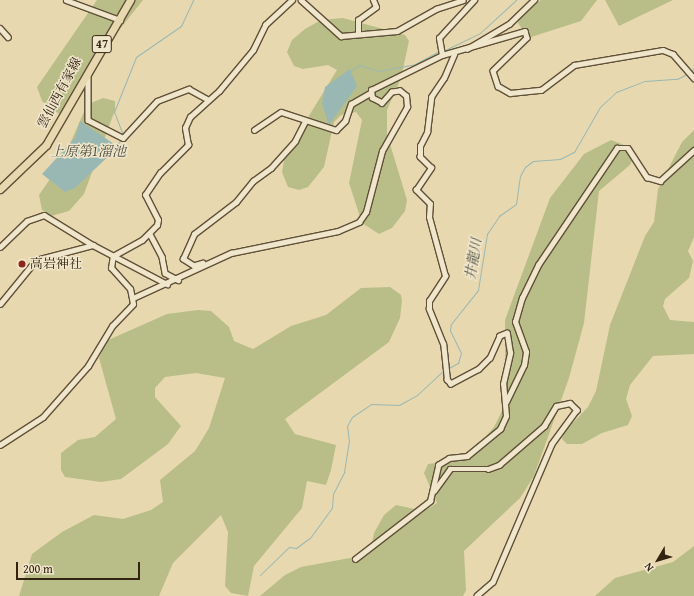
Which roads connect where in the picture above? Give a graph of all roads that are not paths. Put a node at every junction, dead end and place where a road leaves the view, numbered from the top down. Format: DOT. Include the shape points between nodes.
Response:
graph roads {
  1 [pos="66,0"];
  2 [pos="130,0"];
  3 [pos="292,0"];
  4 [pos="301,0"];
  5 [pos="373,0"];
  6 [pos="463,0"];
  7 [pos="474,0"];
  8 [pos="534,0"];
  9 [pos="120,20"];
  10 [pos="0,28"];
  11 [pos="358,32"];
  12 [pos="8,37"];
  13 [pos="467,48"];
  14 [pos="454,54"];
  15 [pos="442,55"];
  16 [pos="86,70"];
  17 [pos="691,74"];
  18 [pos="370,93"];
  19 [pos="207,99"];
  20 [pos="305,121"];
  21 [pos="254,130"];
  22 [pos="694,150"];
  23 [pos="0,189"];
  24 [pos="150,234"];
  25 [pos="93,245"];
  26 [pos="0,246"];
  27 [pos="113,256"];
  28 [pos="207,264"];
  29 [pos="178,280"];
  30 [pos="167,284"];
  31 [pos="133,298"];
  32 [pos="0,304"];
  33 [pos="506,402"];
  34 [pos="0,444"];
  35 [pos="433,492"];
  36 [pos="355,558"];
  37 [pos="477,596"];
  1 -- 9 [label="street"];
  2 -- 9 [label="main road, 雲仙西有家線 / 47"];
  3 -- 19 [label="street" via="265,25 253,50 220,91"];
  4 -- 11 [label="street" via="339,35"];
  5 -- 11 [label="street" via="376,7 358,20"];
  6 -- 11 [label="street" via="436,9 397,31"];
  7 -- 15 [label="street" via="439,38"];
  8 -- 13 [label="street" via="509,24"];
  9 -- 16 [label="main road, 雲仙西有家線 / 47"];
  10 -- 12 [label="street"];
  13 -- 14 [label="street"];
  13 -- 17 [label="street" via="525,31 527,38 493,71 498,86 510,93 541,90 574,64 663,50 673,54"];
  14 -- 15 [label="street"];
  14 -- 33 [label="street" via="444,78 431,97 427,132 420,146 420,157 430,168 416,190 430,204 429,217 445,276 429,301 428,310 444,344 447,380 451,384 479,369 490,358 503,332 507,333 510,353 503,384"];
  15 -- 18 [label="street" via="406,74 376,85"];
  16 -- 19 [label="street" via="88,120 122,138 157,101 189,89"];
  16 -- 23 [label="main road, 雲仙西有家線 / 47" via="42,150"];
  18 -- 20 [label="street" via="351,104 345,121 336,130"];
  18 -- 28 [label="street" via="382,103 397,90 408,100 402,119 382,151 366,212 359,222 338,231 231,253"];
  19 -- 24 [label="street" via="186,123 188,145 160,173 145,195 158,220"];
  20 -- 21 [label="street" via="281,112"];
  20 -- 28 [label="street" via="295,141 271,168 253,181 236,202 194,234 183,259 194,266"];
  22 -- 33 [label="street" via="660,181 647,177 628,148 617,148 542,258 522,298 515,322 526,352 524,365"];
  24 -- 27 [label="street"];
  24 -- 29 [label="street" via="162,257 165,273"];
  25 -- 26 [label="street" via="50,217 39,215"];
  25 -- 27 [label="street"];
  25 -- 32 [label="street" via="36,260"];
  27 -- 30 [label="street"];
  27 -- 31 [label="street" via="111,268 124,281"];
  28 -- 29 [label="street"];
  29 -- 30 [label="street"];
  30 -- 31 [label="street"];
  31 -- 34 [label="street" via="133,304 112,326 88,366 47,413"];
  33 -- 35 [label="street" via="500,429 467,456 446,459 435,468"];
  35 -- 36 [label="street" via="424,506"];
  35 -- 37 [label="street" via="450,469 488,469 499,465 544,426 556,406 570,403 577,410 552,444 493,582"];
}
